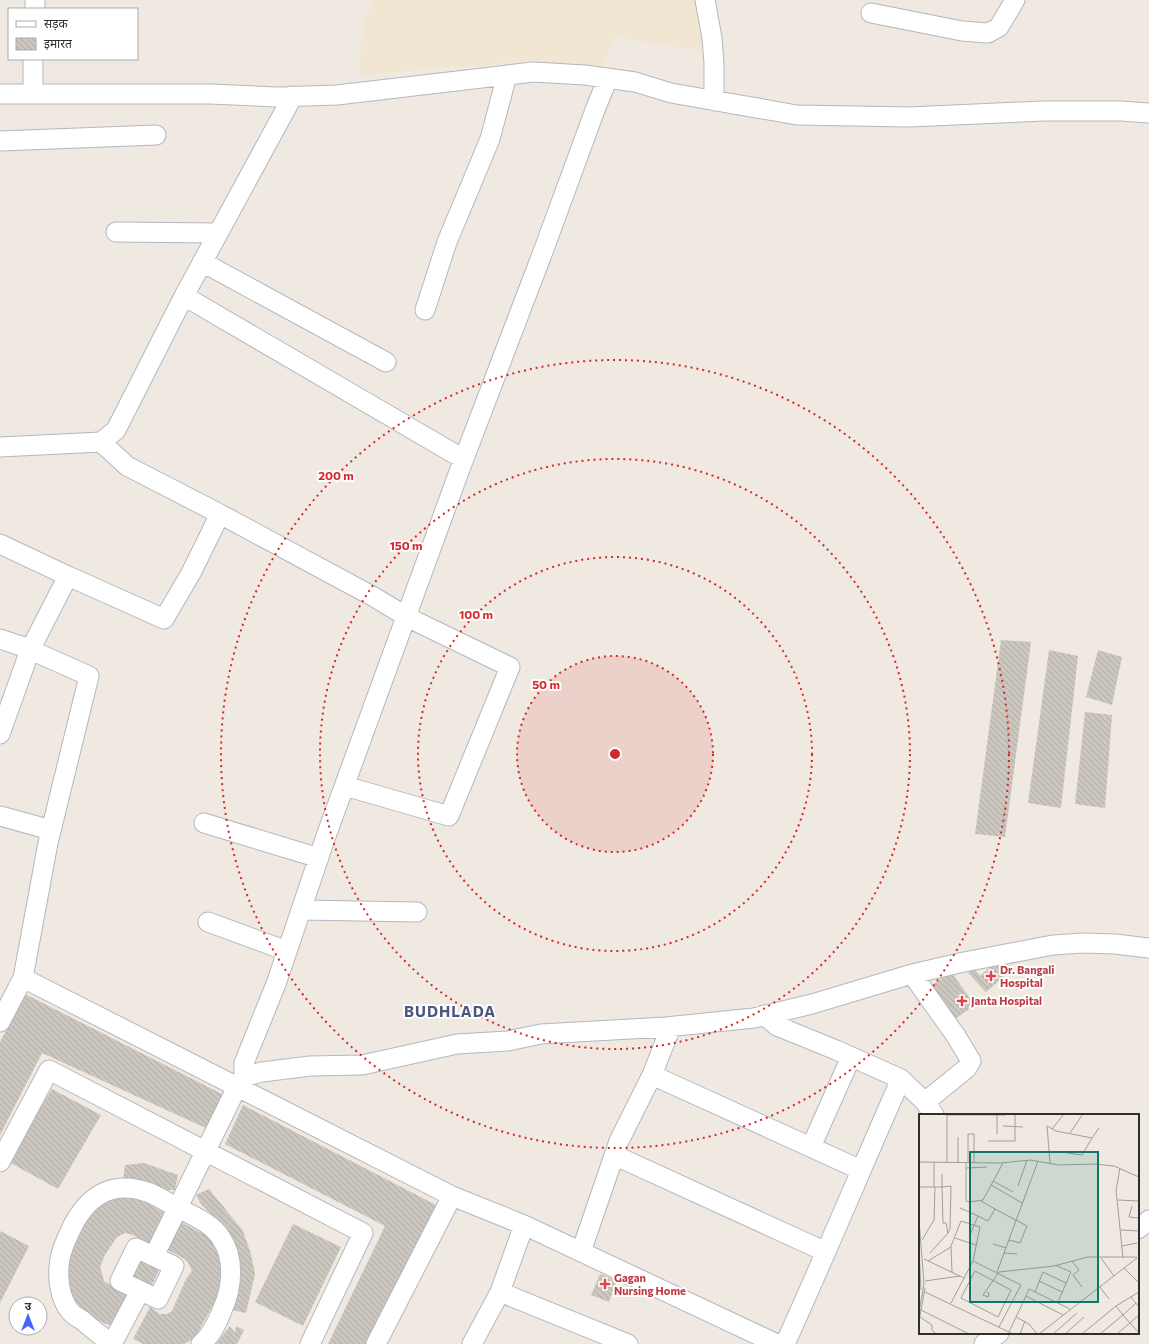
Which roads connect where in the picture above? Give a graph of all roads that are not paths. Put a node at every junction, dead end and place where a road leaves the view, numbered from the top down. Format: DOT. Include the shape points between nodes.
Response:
graph roads {
  1 [pos="704,0"];
  2 [pos="1015,0"];
  3 [pos="871,13"];
  4 [pos="33,60"];
  5 [pos="508,75"];
  6 [pos="608,78"];
  7 [pos="0,94"];
  8 [pos="33,94"];
  9 [pos="291,96"];
  10 [pos="714,101"];
  11 [pos="1149,113"];
  12 [pos="156,135"];
  13 [pos="0,141"];
  14 [pos="116,232"];
  15 [pos="218,233"];
  16 [pos="202,262"];
  17 [pos="184,296"];
  18 [pos="425,310"];
  19 [pos="386,362"];
  20 [pos="101,442"];
  21 [pos="0,447"];
  22 [pos="464,458"];
  23 [pos="220,514"];
  24 [pos="0,544"];
  25 [pos="68,576"];
  26 [pos="407,617"];
  27 [pos="0,639"];
  28 [pos="30,650"];
  29 [pos="0,734"];
  30 [pos="345,786"];
  31 [pos="0,816"];
  32 [pos="204,823"];
  33 [pos="51,830"];
  34 [pos="319,858"];
  35 [pos="301,910"];
  36 [pos="417,912"];
  37 [pos="208,922"];
  38 [pos="1149,948"];
  39 [pos="287,951"];
  40 [pos="912,974"];
  41 [pos="23,978"];
  42 [pos="764,1016"];
  43 [pos="0,1022"];
  44 [pos="671,1027"];
  45 [pos="851,1056"];
  46 [pos="652,1075"];
  47 [pos="901,1079"];
  48 [pos="241,1082"];
  49 [pos="930,1109"];
  50 [pos="811,1147"];
  51 [pos="206,1151"];
  52 [pos="614,1155"];
  53 [pos="0,1162"];
  54 [pos="861,1170"];
  55 [pos="452,1196"];
  56 [pos="178,1208"];
  57 [pos="1149,1220"];
  58 [pos="524,1225"];
  59 [pos="1139,1228"];
  60 [pos="581,1252"];
  61 [pos="826,1252"];
  62 [pos="154,1256"];
  63 [pos="140,1291"];
  64 [pos="500,1292"];
  65 [pos="998,1334"];
  66 [pos="113,1344"];
  67 [pos="201,1344"];
  68 [pos="310,1344"];
  69 [pos="376,1344"];
  70 [pos="472,1344"];
  71 [pos="628,1344"];
  72 [pos="777,1344"];
  73 [pos="785,1344"];
  74 [pos="984,1344"];
  1 -- 10 [label="street" via="712,38"];
  2 -- 3 [label="street" via="999,27 988,32 962,30"];
  4 -- 8 [label="street"];
  5 -- 6 [label="street" via="533,72"];
  5 -- 9 [label="street" via="337,95"];
  5 -- 18 [label="street" via="490,139 447,242"];
  6 -- 10 [label="street"];
  6 -- 22 [label="street"];
  7 -- 8 [label="street"];
  8 -- 9 [label="street"];
  9 -- 15 [label="street"];
  10 -- 11 [label="street" via="797,115 908,116 1059,111"];
  12 -- 13 [label="street"];
  14 -- 15 [label="street"];
  15 -- 16 [label="street"];
  16 -- 17 [label="street"];
  16 -- 19 [label="street"];
  17 -- 20 [label="street" via="116,430"];
  17 -- 22 [label="street"];
  20 -- 21 [label="street"];
  20 -- 23 [label="street" via="127,466"];
  22 -- 26 [label="street"];
  23 -- 25 [label="street" via="191,573 164,619"];
  23 -- 26 [label="street"];
  24 -- 25 [label="street"];
  25 -- 28 [label="street"];
  26 -- 30 [label="street"];
  26 -- 30 [label="street" via="510,667 449,816"];
  27 -- 28 [label="street"];
  28 -- 29 [label="street"];
  28 -- 33 [label="street" via="89,676"];
  30 -- 34 [label="street"];
  31 -- 33 [label="street"];
  32 -- 34 [label="street"];
  33 -- 41 [label="street"];
  34 -- 35 [label="street"];
  35 -- 36 [label="street"];
  35 -- 39 [label="street"];
  37 -- 39 [label="street"];
  38 -- 40 [label="street" via="1115,944 1053,945"];
  39 -- 48 [label="street" via="244,1063"];
  40 -- 42 [label="street"];
  40 -- 49 [label="street" via="971,1061"];
  41 -- 43 [label="street"];
  41 -- 48 [label="street"];
  42 -- 44 [label="street"];
  42 -- 45 [label="street" via="777,1026"];
  44 -- 46 [label="street"];
  44 -- 48 [label="street" via="541,1034 508,1041 457,1044 362,1065 310,1066 262,1072"];
  45 -- 47 [label="street"];
  45 -- 50 [label="street"];
  46 -- 50 [label="street"];
  46 -- 52 [label="street"];
  47 -- 49 [label="street"];
  47 -- 54 [label="street"];
  48 -- 51 [label="street"];
  48 -- 55 [label="street"];
  50 -- 54 [label="street"];
  51 -- 53 [label="street" via="49,1070"];
  51 -- 56 [label="street"];
  51 -- 68 [label="street" via="363,1234"];
  52 -- 60 [label="street"];
  52 -- 61 [label="street"];
  54 -- 61 [label="street"];
  55 -- 58 [label="street"];
  55 -- 69 [label="street"];
  56 -- 62 [label="street"];
  56 -- 66 [label="street" via="136,1189 107,1190 91,1199 69,1234 60,1256 58,1270 62,1296 70,1311"];
  56 -- 67 [label="street" via="207,1224 221,1238 229,1255 227,1298 219,1319 207,1340"];
  57 -- 59 [label="street"];
  58 -- 60 [label="street"];
  58 -- 64 [label="street"];
  60 -- 72 [label="street"];
  61 -- 73 [label="street"];
  62 -- 63 [label="street" via="174,1266 158,1299"];
  62 -- 63 [label="street" via="136,1248 120,1281"];
  63 -- 66 [label="street"];
  64 -- 70 [label="street"];
  64 -- 71 [label="street"];
  65 -- 74 [label="street"];
}
